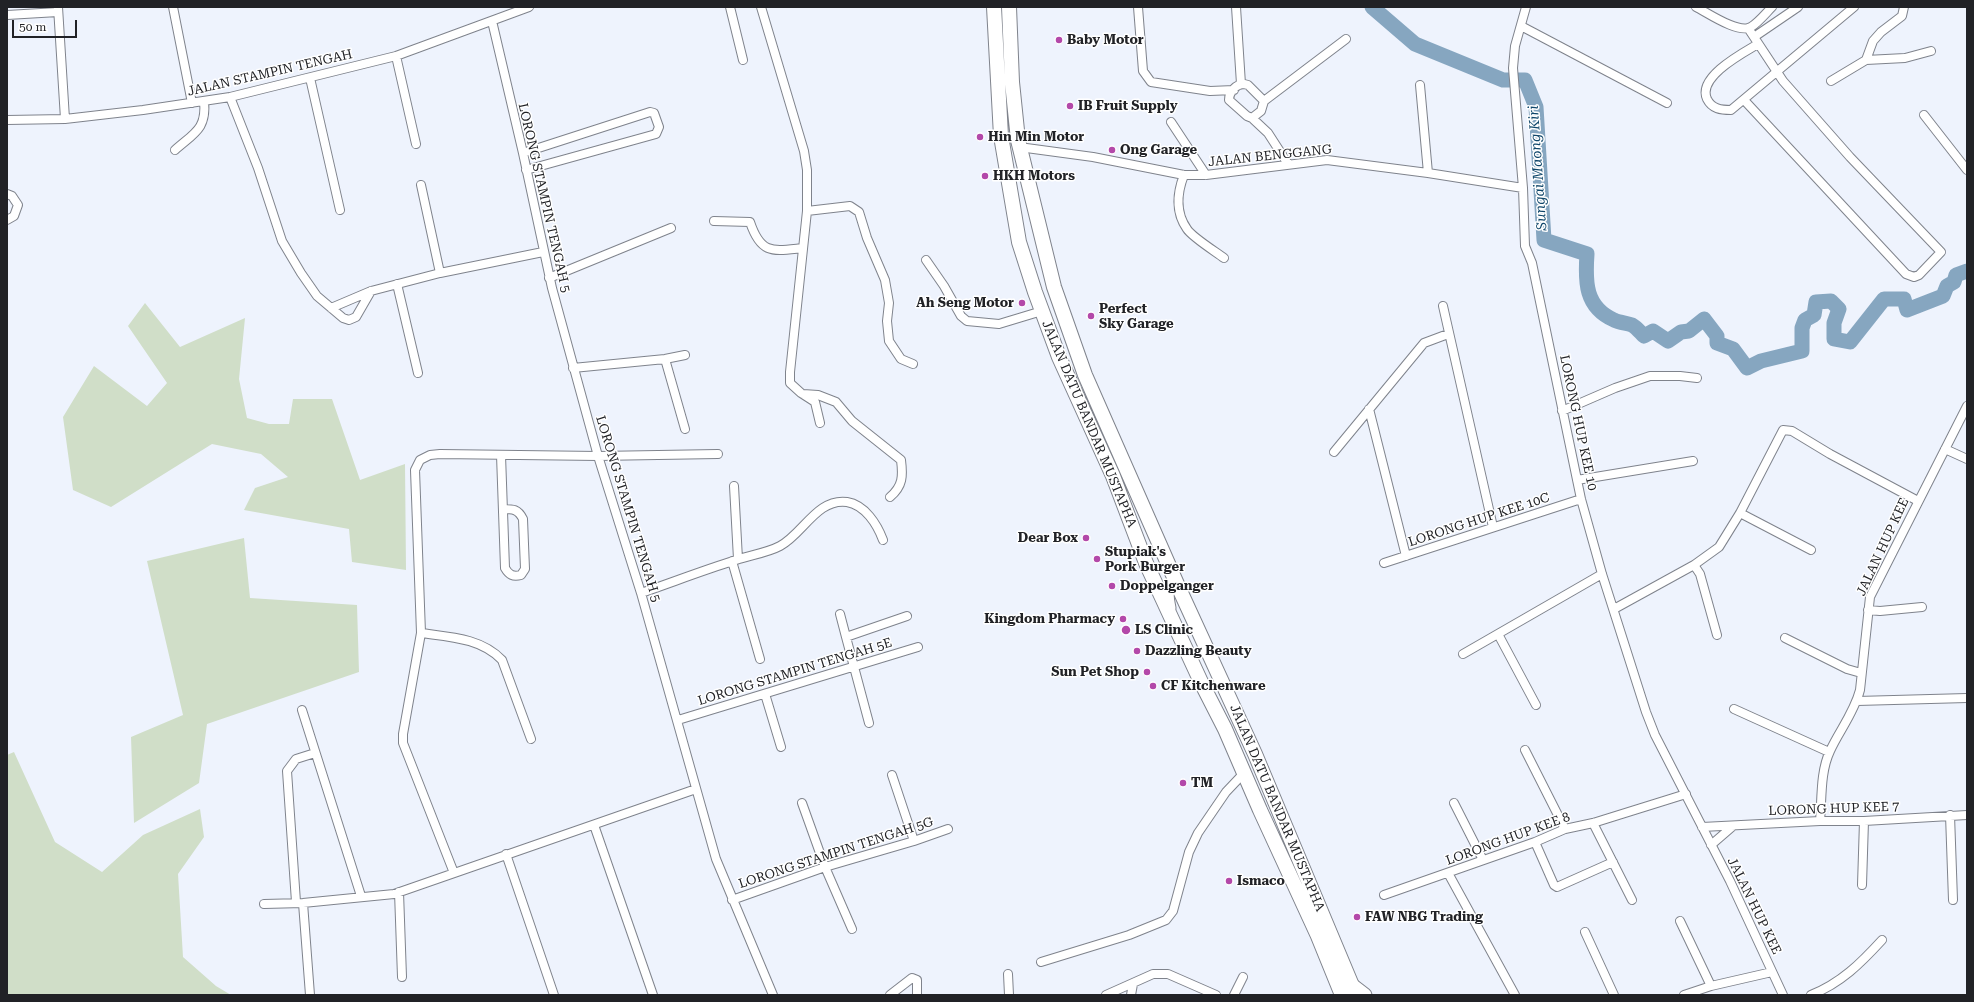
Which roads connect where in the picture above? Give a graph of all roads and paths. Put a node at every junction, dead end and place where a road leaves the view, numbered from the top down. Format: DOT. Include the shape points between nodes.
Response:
graph roads {
  1 [pos="174,7"];
  2 [pos="730,7"];
  3 [pos="761,7"];
  4 [pos="994,7"];
  5 [pos="1009,7"];
  6 [pos="1138,7"];
  7 [pos="1236,7"];
  8 [pos="1526,7"];
  9 [pos="1696,7"];
  10 [pos="1772,7"];
  11 [pos="1798,7"];
  12 [pos="1854,7"];
  13 [pos="1904,7"];
  14 [pos="524,8"];
  15 [pos="58,10"];
  16 [pos="7,15"];
  17 [pos="492,21"];
  18 [pos="1521,26"];
  19 [pos="1748,28"];
  20 [pos="1346,39"];
  21 [pos="1756,41"];
  22 [pos="1932,51"];
  23 [pos="396,56"];
  24 [pos="743,60"];
  25 [pos="1866,60"];
  26 [pos="1775,72"];
  27 [pos="310,78"];
  28 [pos="1831,81"];
  29 [pos="1241,84"];
  30 [pos="1420,85"];
  31 [pos="1234,90"];
  32 [pos="1210,91"];
  33 [pos="230,97"];
  34 [pos="1744,100"];
  35 [pos="204,101"];
  36 [pos="1264,101"];
  37 [pos="1229,102"];
  38 [pos="192,103"];
  39 [pos="1667,103"];
  40 [pos="1256,115"];
  41 [pos="1924,115"];
  42 [pos="65,119"];
  43 [pos="7,120"];
  44 [pos="1171,122"];
  45 [pos="416,144"];
  46 [pos="1020,147"];
  47 [pos="175,150"];
  48 [pos="523,153"];
  49 [pos="1288,164"];
  50 [pos="526,170"];
  51 [pos="1967,170"];
  52 [pos="1428,173"];
  53 [pos="1184,175"];
  54 [pos="1206,175"];
  55 [pos="421,186"];
  56 [pos="1523,188"];
  57 [pos="7,194"];
  58 [pos="340,210"];
  59 [pos="807,211"];
  60 [pos="7,220"];
  61 [pos="714,221"];
  62 [pos="671,228"];
  63 [pos="803,248"];
  64 [pos="544,252"];
  65 [pos="1224,258"];
  66 [pos="926,260"];
  67 [pos="440,273"];
  68 [pos="550,278"];
  69 [pos="397,284"];
  70 [pos="371,291"];
  71 [pos="1443,306"];
  72 [pos="331,308"];
  73 [pos="1042,311"];
  74 [pos="1448,334"];
  75 [pos="685,354"];
  76 [pos="664,359"];
  77 [pos="913,364"];
  78 [pos="573,368"];
  79 [pos="418,373"];
  80 [pos="1697,378"];
  81 [pos="801,393"];
  82 [pos="1967,406"];
  83 [pos="1369,409"];
  84 [pos="1562,411"];
  85 [pos="820,423"];
  86 [pos="685,429"];
  87 [pos="1945,449"];
  88 [pos="1334,452"];
  89 [pos="718,454"];
  90 [pos="501,455"];
  91 [pos="598,456"];
  92 [pos="1967,459"];
  93 [pos="1693,461"];
  94 [pos="1577,480"];
  95 [pos="734,486"];
  96 [pos="890,497"];
  97 [pos="1581,499"];
  98 [pos="1918,501"];
  99 [pos="502,509"];
  100 [pos="1740,513"];
  101 [pos="1493,527"];
  102 [pos="883,540"];
  103 [pos="1811,550"];
  104 [pos="1406,556"];
  105 [pos="735,560"];
  106 [pos="1384,563"];
  107 [pos="1694,565"];
  108 [pos="1602,574"];
  109 [pos="1177,584"];
  110 [pos="641,593"];
  111 [pos="1922,607"];
  112 [pos="1614,609"];
  113 [pos="1868,610"];
  114 [pos="840,614"];
  115 [pos="907,616"];
  116 [pos="1172,618"];
  117 [pos="421,633"];
  118 [pos="1498,634"];
  119 [pos="1717,635"];
  120 [pos="846,637"];
  121 [pos="1785,638"];
  122 [pos="918,647"];
  123 [pos="1463,654"];
  124 [pos="760,659"];
  125 [pos="854,667"];
  126 [pos="1861,672"];
  127 [pos="765,694"];
  128 [pos="1967,698"];
  129 [pos="1857,701"];
  130 [pos="1536,705"];
  131 [pos="1734,709"];
  132 [pos="302,710"];
  133 [pos="678,720"];
  134 [pos="869,723"];
  135 [pos="530,739"];
  136 [pos="781,747"];
  137 [pos="1525,750"];
  138 [pos="315,752"];
  139 [pos="1829,752"];
  140 [pos="1244,773"];
  141 [pos="892,775"];
  142 [pos="696,789"];
  143 [pos="1686,794"];
  144 [pos="802,802"];
  145 [pos="1454,803"];
  146 [pos="1967,814"];
  147 [pos="1950,815"];
  148 [pos="1820,821"];
  149 [pos="1864,821"];
  150 [pos="1593,823"];
  151 [pos="594,825"];
  152 [pos="1733,826"];
  153 [pos="1702,827"];
  154 [pos="948,829"];
  155 [pos="1565,829"];
  156 [pos="914,841"];
  157 [pos="1534,842"];
  158 [pos="1711,845"];
  159 [pos="506,854"];
  160 [pos="1483,860"];
  161 [pos="1613,862"];
  162 [pos="825,867"];
  163 [pos="454,873"];
  164 [pos="1448,873"];
  165 [pos="1862,884"];
  166 [pos="399,892"];
  167 [pos="1384,895"];
  168 [pos="361,896"];
  169 [pos="732,900"];
  170 [pos="1632,900"];
  171 [pos="1953,900"];
  172 [pos="300,902"];
  173 [pos="264,904"];
  174 [pos="1680,921"];
  175 [pos="852,929"];
  176 [pos="1585,932"];
  177 [pos="1882,940"];
  178 [pos="1041,962"];
  179 [pos="1772,972"];
  180 [pos="1008,974"];
  181 [pos="402,977"];
  182 [pos="1243,977"];
  183 [pos="1133,984"];
  184 [pos="1711,986"];
  185 [pos="1346,992"];
  186 [pos="310,995"];
  187 [pos="554,995"];
  188 [pos="653,995"];
  189 [pos="773,995"];
  190 [pos="890,995"];
  191 [pos="917,995"];
  192 [pos="1009,995"];
  193 [pos="1106,995"];
  194 [pos="1131,995"];
  195 [pos="1216,995"];
  196 [pos="1234,995"];
  197 [pos="1365,995"];
  198 [pos="1515,995"];
  199 [pos="1614,995"];
  200 [pos="1684,995"];
  201 [pos="1782,995"];
  202 [pos="1811,995"];
  1 -- 38 [label="street"];
  2 -- 24 [label="street"];
  3 -- 59 [label="street" via="804,151 807,170"];
  4 -- 73 [label="highway, JALAN DATU BANDAR MUSTAPHA" via="1001,136 1007,179 1019,242"];
  5 -- 46 [label="highway, JALAN DATU BANDAR MUSTAPHA" via="1012,82"];
  6 -- 32 [label="street" via="1143,71 1146,77 1156,84"];
  7 -- 29 [label="street"];
  8 -- 18 [label="street, LORONG HUP KEE 10"];
  9 -- 19 [label="street" via="1736,28"];
  10 -- 19 [label="street"];
  11 -- 21 [label="street"];
  12 -- 26 [label="street"];
  13 -- 25 [label="street" via="1902,16 1873,41"];
  14 -- 17 [label="street, JALAN STAMPIN TENGAH"];
  15 -- 16 [label="street"];
  15 -- 42 [label="street"];
  17 -- 23 [label="street, JALAN STAMPIN TENGAH"];
  17 -- 48 [label="street, LORONG STAMPIN TENGAH 5"];
  18 -- 39 [label="street"];
  18 -- 56 [label="street, LORONG HUP KEE 10" via="1515,46 1513,68"];
  19 -- 21 [label="street"];
  20 -- 36 [label="street"];
  21 -- 26 [label="street"];
  21 -- 34 [label="street" via="1726,63 1705,88 1705,96 1716,109 1730,110"];
  22 -- 25 [label="street" via="1906,58"];
  23 -- 27 [label="street, JALAN STAMPIN TENGAH"];
  23 -- 45 [label="street"];
  25 -- 28 [label="street"];
  26 -- 34 [label="street"];
  26 -- 34 [label="street" via="1850,157 1941,252 1919,275 1914,277 1906,274"];
  27 -- 33 [label="street, JALAN STAMPIN TENGAH"];
  27 -- 58 [label="street"];
  29 -- 31 [label="street"];
  29 -- 36 [label="street" via="1248,85"];
  30 -- 52 [label="street"];
  31 -- 32 [label="street"];
  31 -- 37 [label="street" via="1229,95"];
  32 -- 37 [label="street"];
  33 -- 35 [label="street, JALAN STAMPIN TENGAH"];
  33 -- 72 [label="street" via="258,168 282,241 317,296"];
  35 -- 38 [label="street, JALAN STAMPIN TENGAH"];
  35 -- 47 [label="street" via="205,119 201,127"];
  36 -- 40 [label="street" via="1263,108"];
  37 -- 40 [label="street" via="1247,116"];
  38 -- 42 [label="street, JALAN STAMPIN TENGAH"];
  40 -- 49 [label="street"];
  41 -- 51 [label="street"];
  42 -- 43 [label="street, JALAN STAMPIN TENGAH"];
  44 -- 54 [label="street"];
  46 -- 53 [label="street, JALAN BENGGANG" via="1093,157"];
  46 -- 109 [label="highway, JALAN DATU BANDAR MUSTAPHA" via="1054,287 1085,375"];
  48 -- 50 [label="street, LORONG STAMPIN TENGAH 5"];
  48 -- 50 [label="street" via="650,112 654,113 659,127 656,134"];
  49 -- 52 [label="street, JALAN BENGGANG" via="1327,160"];
  49 -- 54 [label="street, JALAN BENGGANG"];
  50 -- 64 [label="street, LORONG STAMPIN TENGAH 5"];
  52 -- 56 [label="street, JALAN BENGGANG"];
  53 -- 54 [label="street, JALAN BENGGANG"];
  53 -- 65 [label="street" via="1177,205 1187,230"];
  55 -- 67 [label="street"];
  56 -- 84 [label="street, LORONG HUP KEE 10" via="1525,246 1532,263"];
  57 -- 60 [label="street" via="12,196 18,205 14,216"];
  59 -- 63 [label="street"];
  59 -- 77 [label="street" via="850,206 859,212 885,280 889,303 889,341 901,359"];
  61 -- 63 [label="street" via="750,222 764,246 775,251"];
  62 -- 68 [label="street"];
  63 -- 81 [label="street" via="790,372 790,383"];
  64 -- 67 [label="street"];
  64 -- 68 [label="street, LORONG STAMPIN TENGAH 5"];
  66 -- 73 [label="street" via="966,321 999,324"];
  67 -- 69 [label="street"];
  68 -- 78 [label="street, LORONG STAMPIN TENGAH 5"];
  69 -- 70 [label="street"];
  69 -- 79 [label="street"];
  70 -- 72 [label="street"];
  70 -- 72 [label="street" via="356,317 349,320"];
  71 -- 74 [label="street"];
  73 -- 116 [label="highway, JALAN DATU BANDAR MUSTAPHA" via="1059,357 1113,476 1146,563"];
  74 -- 83 [label="street" via="1424,344"];
  74 -- 101 [label="street"];
  75 -- 76 [label="street"];
  76 -- 78 [label="street"];
  76 -- 86 [label="street"];
  78 -- 91 [label="street, LORONG STAMPIN TENGAH 5"];
  80 -- 84 [label="street" via="1650,376"];
  81 -- 85 [label="street" via="815,402"];
  81 -- 96 [label="street" via="818,395 836,402 852,421 901,460 903,476 899,490"];
  82 -- 87 [label="street, JALAN HUP KEE"];
  83 -- 88 [label="street"];
  83 -- 104 [label="street"];
  84 -- 94 [label="street, LORONG HUP KEE 10"];
  87 -- 92 [label="street"];
  87 -- 98 [label="street, JALAN HUP KEE"];
  89 -- 91 [label="street"];
  90 -- 91 [label="street"];
  90 -- 99 [label="street"];
  90 -- 117 [label="street" via="430,455 420,460 415,470"];
  91 -- 110 [label="street, LORONG STAMPIN TENGAH 5"];
  93 -- 94 [label="street"];
  94 -- 97 [label="street, LORONG HUP KEE 10"];
  95 -- 105 [label="street"];
  97 -- 101 [label="street, LORONG HUP KEE 10C"];
  97 -- 108 [label="street, LORONG HUP KEE 10"];
  98 -- 100 [label="street" via="1783,430"];
  98 -- 113 [label="street, JALAN HUP KEE" via="1870,597"];
  99 -- 99 [label="street" via="504,568 515,577 521,575 525,569 523,518 515,509"];
  100 -- 103 [label="street"];
  100 -- 107 [label="street" via="1718,547"];
  101 -- 104 [label="street, LORONG HUP KEE 10C"];
  102 -- 105 [label="street" via="872,519 861,507 846,502 834,503 820,509 792,538 780,546"];
  104 -- 106 [label="street, LORONG HUP KEE 10C"];
  105 -- 110 [label="street"];
  105 -- 124 [label="street"];
  107 -- 112 [label="street"];
  107 -- 119 [label="street" via="1700,574"];
  108 -- 112 [label="street, LORONG HUP KEE 10"];
  108 -- 118 [label="street"];
  109 -- 116 [label="main road" via="1168,589 1166,594"];
  109 -- 185 [label="highway, JALAN DATU BANDAR MUSTAPHA" via="1255,754"];
  110 -- 133 [label="street, LORONG STAMPIN TENGAH 5"];
  111 -- 113 [label="street" via="1880,612"];
  112 -- 143 [label="street, LORONG HUP KEE 10" via="1655,735"];
  113 -- 126 [label="street, JALAN HUP KEE"];
  114 -- 120 [label="street"];
  115 -- 120 [label="street"];
  116 -- 140 [label="highway, JALAN DATU BANDAR MUSTAPHA"];
  117 -- 135 [label="street" via="477,642 493,651 502,660"];
  117 -- 163 [label="street" via="403,734 404,743"];
  118 -- 123 [label="street"];
  118 -- 130 [label="street"];
  120 -- 125 [label="street"];
  121 -- 126 [label="street" via="1847,669"];
  122 -- 125 [label="street, LORONG STAMPIN TENGAH 5E"];
  125 -- 127 [label="street, LORONG STAMPIN TENGAH 5E"];
  125 -- 134 [label="street"];
  126 -- 129 [label="street, JALAN HUP KEE"];
  127 -- 133 [label="street, LORONG STAMPIN TENGAH 5E"];
  127 -- 136 [label="street"];
  128 -- 129 [label="street"];
  129 -- 139 [label="street, JALAN HUP KEE"];
  131 -- 139 [label="street"];
  132 -- 138 [label="street"];
  133 -- 142 [label="street, LORONG STAMPIN TENGAH 5"];
  137 -- 155 [label="street"];
  138 -- 168 [label="street"];
  138 -- 172 [label="street" via="296,759 287,771"];
  139 -- 148 [label="street, JALAN HUP KEE" via="1824,768"];
  140 -- 178 [label="street" via="1226,792 1198,832 1189,852 1173,911 1166,920 1122,937"];
  140 -- 185 [label="highway, JALAN DATU BANDAR MUSTAPHA"];
  141 -- 156 [label="street"];
  142 -- 151 [label="street"];
  142 -- 169 [label="street, LORONG STAMPIN TENGAH 5" via="716,859"];
  143 -- 150 [label="street, LORONG HUP KEE 8"];
  143 -- 153 [label="street, LORONG HUP KEE 10"];
  144 -- 162 [label="street"];
  145 -- 160 [label="street"];
  146 -- 147 [label="street, LORONG HUP KEE 7"];
  147 -- 149 [label="street, LORONG HUP KEE 7"];
  147 -- 171 [label="street"];
  148 -- 149 [label="street, LORONG HUP KEE 7"];
  148 -- 152 [label="street, LORONG HUP KEE 7"];
  149 -- 165 [label="street"];
  150 -- 155 [label="street, LORONG HUP KEE 8"];
  150 -- 161 [label="street"];
  151 -- 159 [label="street"];
  151 -- 188 [label="street"];
  152 -- 153 [label="street, LORONG HUP KEE 7"];
  152 -- 158 [label="street"];
  153 -- 158 [label="street, JALAN HUP KEE"];
  154 -- 156 [label="street, LORONG STAMPIN TENGAH 5G"];
  155 -- 157 [label="street, LORONG HUP KEE 8"];
  156 -- 162 [label="street, LORONG STAMPIN TENGAH 5G"];
  157 -- 160 [label="street, LORONG HUP KEE 8"];
  157 -- 161 [label="street" via="1557,887"];
  158 -- 179 [label="street, JALAN HUP KEE"];
  159 -- 163 [label="street"];
  159 -- 187 [label="street"];
  160 -- 164 [label="street, LORONG HUP KEE 8"];
  161 -- 170 [label="street"];
  162 -- 169 [label="street, LORONG STAMPIN TENGAH 5G"];
  162 -- 175 [label="street"];
  163 -- 166 [label="street"];
  164 -- 167 [label="street, LORONG HUP KEE 8"];
  164 -- 198 [label="street"];
  166 -- 168 [label="street"];
  166 -- 181 [label="street"];
  168 -- 172 [label="street"];
  169 -- 189 [label="street, LORONG STAMPIN TENGAH 5"];
  172 -- 173 [label="street"];
  172 -- 186 [label="street"];
  174 -- 184 [label="street"];
  176 -- 199 [label="street"];
  177 -- 202 [label="street" via="1853,970 1827,988"];
  179 -- 184 [label="street"];
  179 -- 201 [label="street, JALAN HUP KEE"];
  180 -- 192 [label="street"];
  182 -- 196 [label="street"];
  183 -- 193 [label="street"];
  183 -- 194 [label="street"];
  183 -- 195 [label="street" via="1153,974 1168,974"];
  184 -- 200 [label="street"];
  185 -- 197 [label="main road"];
  190 -- 191 [label="street" via="912,978 917,980"];
}
